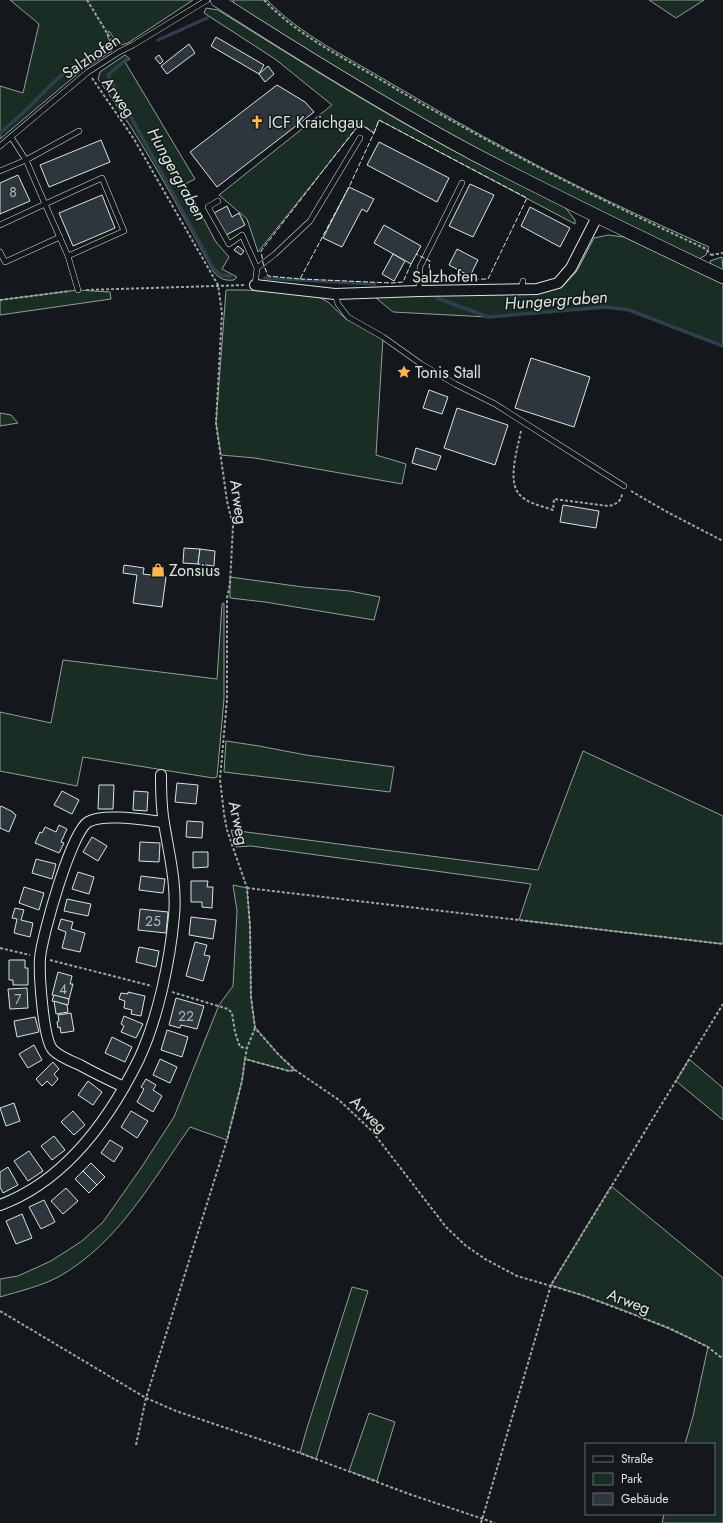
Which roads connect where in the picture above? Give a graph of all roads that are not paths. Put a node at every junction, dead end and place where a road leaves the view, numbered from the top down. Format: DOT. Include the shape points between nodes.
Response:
graph roads {
  1 [pos="207,0"];
  2 [pos="217,0"];
  3 [pos="79,131"];
  4 [pos="11,137"];
  5 [pos="360,138"];
  6 [pos="0,146"];
  7 [pos="26,160"];
  8 [pos="0,171"];
  9 [pos="462,184"];
  10 [pos="218,201"];
  11 [pos="45,204"];
  12 [pos="597,217"];
  13 [pos="0,225"];
  14 [pos="60,238"];
  15 [pos="0,252"];
  16 [pos="68,256"];
  17 [pos="257,268"];
  18 [pos="723,277"];
  19 [pos="255,285"];
  20 [pos="78,290"];
  21 [pos="419,290"];
  22 [pos="335,294"];
  23 [pos="624,486"];
  24 [pos="161,775"];
  25 [pos="164,822"];
  26 [pos="124,1087"];
  27 [pos="0,1205"];
  1 -- 4 [label="lane, Salzhofen" via="88,72"];
  2 -- 12 [label="street" via="292,49 380,100 473,153"];
  3 -- 7 [label="lane"];
  4 -- 6 [label="lane, Salzhofen"];
  4 -- 7 [label="lane"];
  5 -- 17 [label="lane" via="310,221"];
  7 -- 8 [label="lane"];
  7 -- 11 [label="lane"];
  9 -- 21 [label="lane" via="420,267"];
  10 -- 17 [label="lane" via="208,207 228,244 242,235"];
  11 -- 13 [label="lane"];
  11 -- 14 [label="lane"];
  11 -- 16 [label="lane" via="102,178 124,231"];
  12 -- 18 [label="street"];
  12 -- 21 [label="street, Salzhofen" via="571,268 558,282 537,288 522,286"];
  14 -- 15 [label="lane" via="5,262"];
  14 -- 16 [label="lane"];
  16 -- 20 [label="lane"];
  17 -- 19 [label="lane"];
  19 -- 22 [label="street, Salzhofen"];
  21 -- 22 [label="street, Salzhofen"];
  22 -- 23 [label="lane" via="338,304 348,317 383,337 421,364 495,404"];
  24 -- 25 [label="street"];
  25 -- 26 [label="street" via="173,868 174,916 162,989 152,1026"];
  25 -- 26 [label="street" via="98,818 87,823 74,844 56,892 40,958 41,994 47,1038 53,1050"];
  26 -- 27 [label="street" via="100,1126 72,1157 37,1187"];
}
